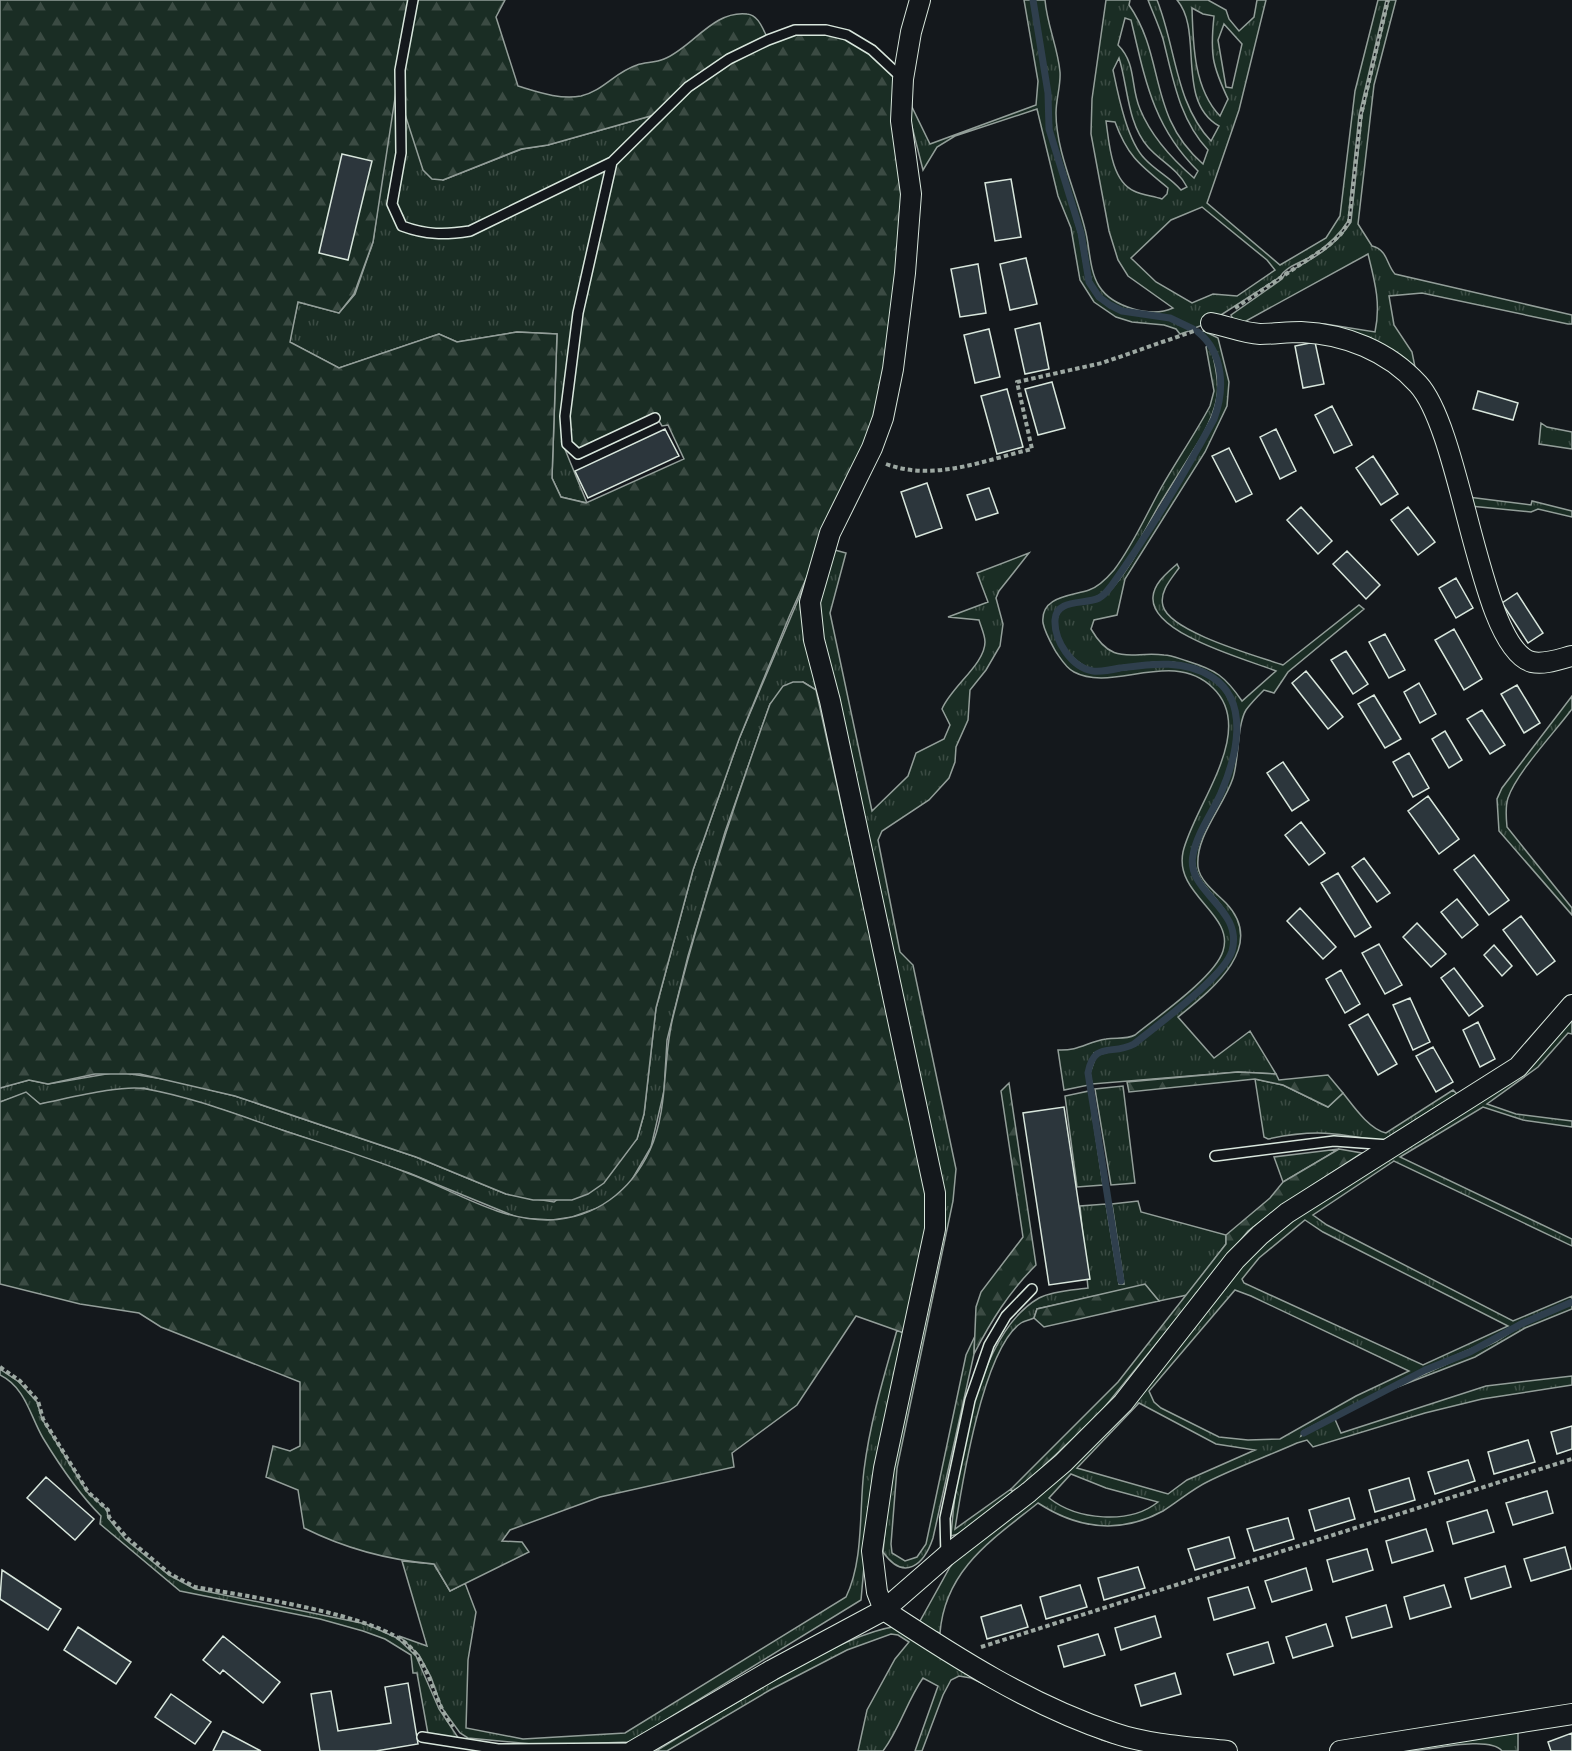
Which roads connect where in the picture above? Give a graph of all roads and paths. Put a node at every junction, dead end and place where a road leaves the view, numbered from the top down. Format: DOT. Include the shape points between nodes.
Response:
graph roads {
  1 [pos="413,0"];
  2 [pos="920,0"];
  3 [pos="1388,0"];
  4 [pos="903,79"];
  5 [pos="612,162"];
  6 [pos="1211,324"];
  7 [pos="655,418"];
  8 [pos="868,457"];
  9 [pos="1572,656"];
  10 [pos="1572,1005"];
  11 [pos="1394,1145"];
  12 [pos="1215,1156"];
  13 [pos="1032,1290"];
  14 [pos="0,1367"];
  15 [pos="1572,1459"];
  16 [pos="946,1556"];
  17 [pos="884,1610"];
  18 [pos="954,1656"];
  19 [pos="1572,1714"];
  20 [pos="423,1737"];
  21 [pos="470,1745"];
  22 [pos="636,1749"];
  23 [pos="1227,1751"];
  24 [pos="1340,1751"];
  1 -- 5 [label="lane" via="400,70 401,153 392,204 402,226 423,234 470,231"];
  2 -- 4 [label="street" via="910,32"];
  3 -- 6 [label="path" via="1361,115 1349,222 1328,246"];
  4 -- 5 [label="lane" via="872,50 847,35 795,30 729,59 688,87"];
  4 -- 8 [label="street" via="902,121 910,194 905,273 883,418"];
  5 -- 7 [label="lane" via="578,312 565,416 567,444 578,454"];
  6 -- 8 [label="path" via="1102,363 1017,382 1032,449 932,473 907,472"];
  6 -- 9 [label="street" via="1259,334 1331,335 1371,348 1420,385 1452,454 1497,619 1518,654 1532,662"];
  8 -- 17 [label="street" via="830,533 810,602 814,640 935,1193 935,1229 884,1468 872,1551 877,1592"];
  10 -- 11 [label="street" via="1518,1067"];
  11 -- 12 [label="lane" via="1334,1141"];
  11 -- 16 [label="street" via="1260,1235 1235,1260 1154,1366 1094,1434 1029,1492"];
  13 -- 16 [label="lane" via="1006,1316 989,1345 970,1400 945,1518"];
  14 -- 21 [label="path" via="38,1401 43,1419 88,1492 108,1510 126,1538 183,1583 355,1620 398,1637 418,1656 441,1708"];
  15 -- 18 [label="path"];
  16 -- 17 [label="street"];
  17 -- 18 [label="street"];
  17 -- 22 [label="street"];
  18 -- 23 [label="street" via="1047,1706 1115,1733"];
  19 -- 24 [label="street"];
  20 -- 21 [label="lane"];
  21 -- 22 [label="lane" via="524,1750"];
}
